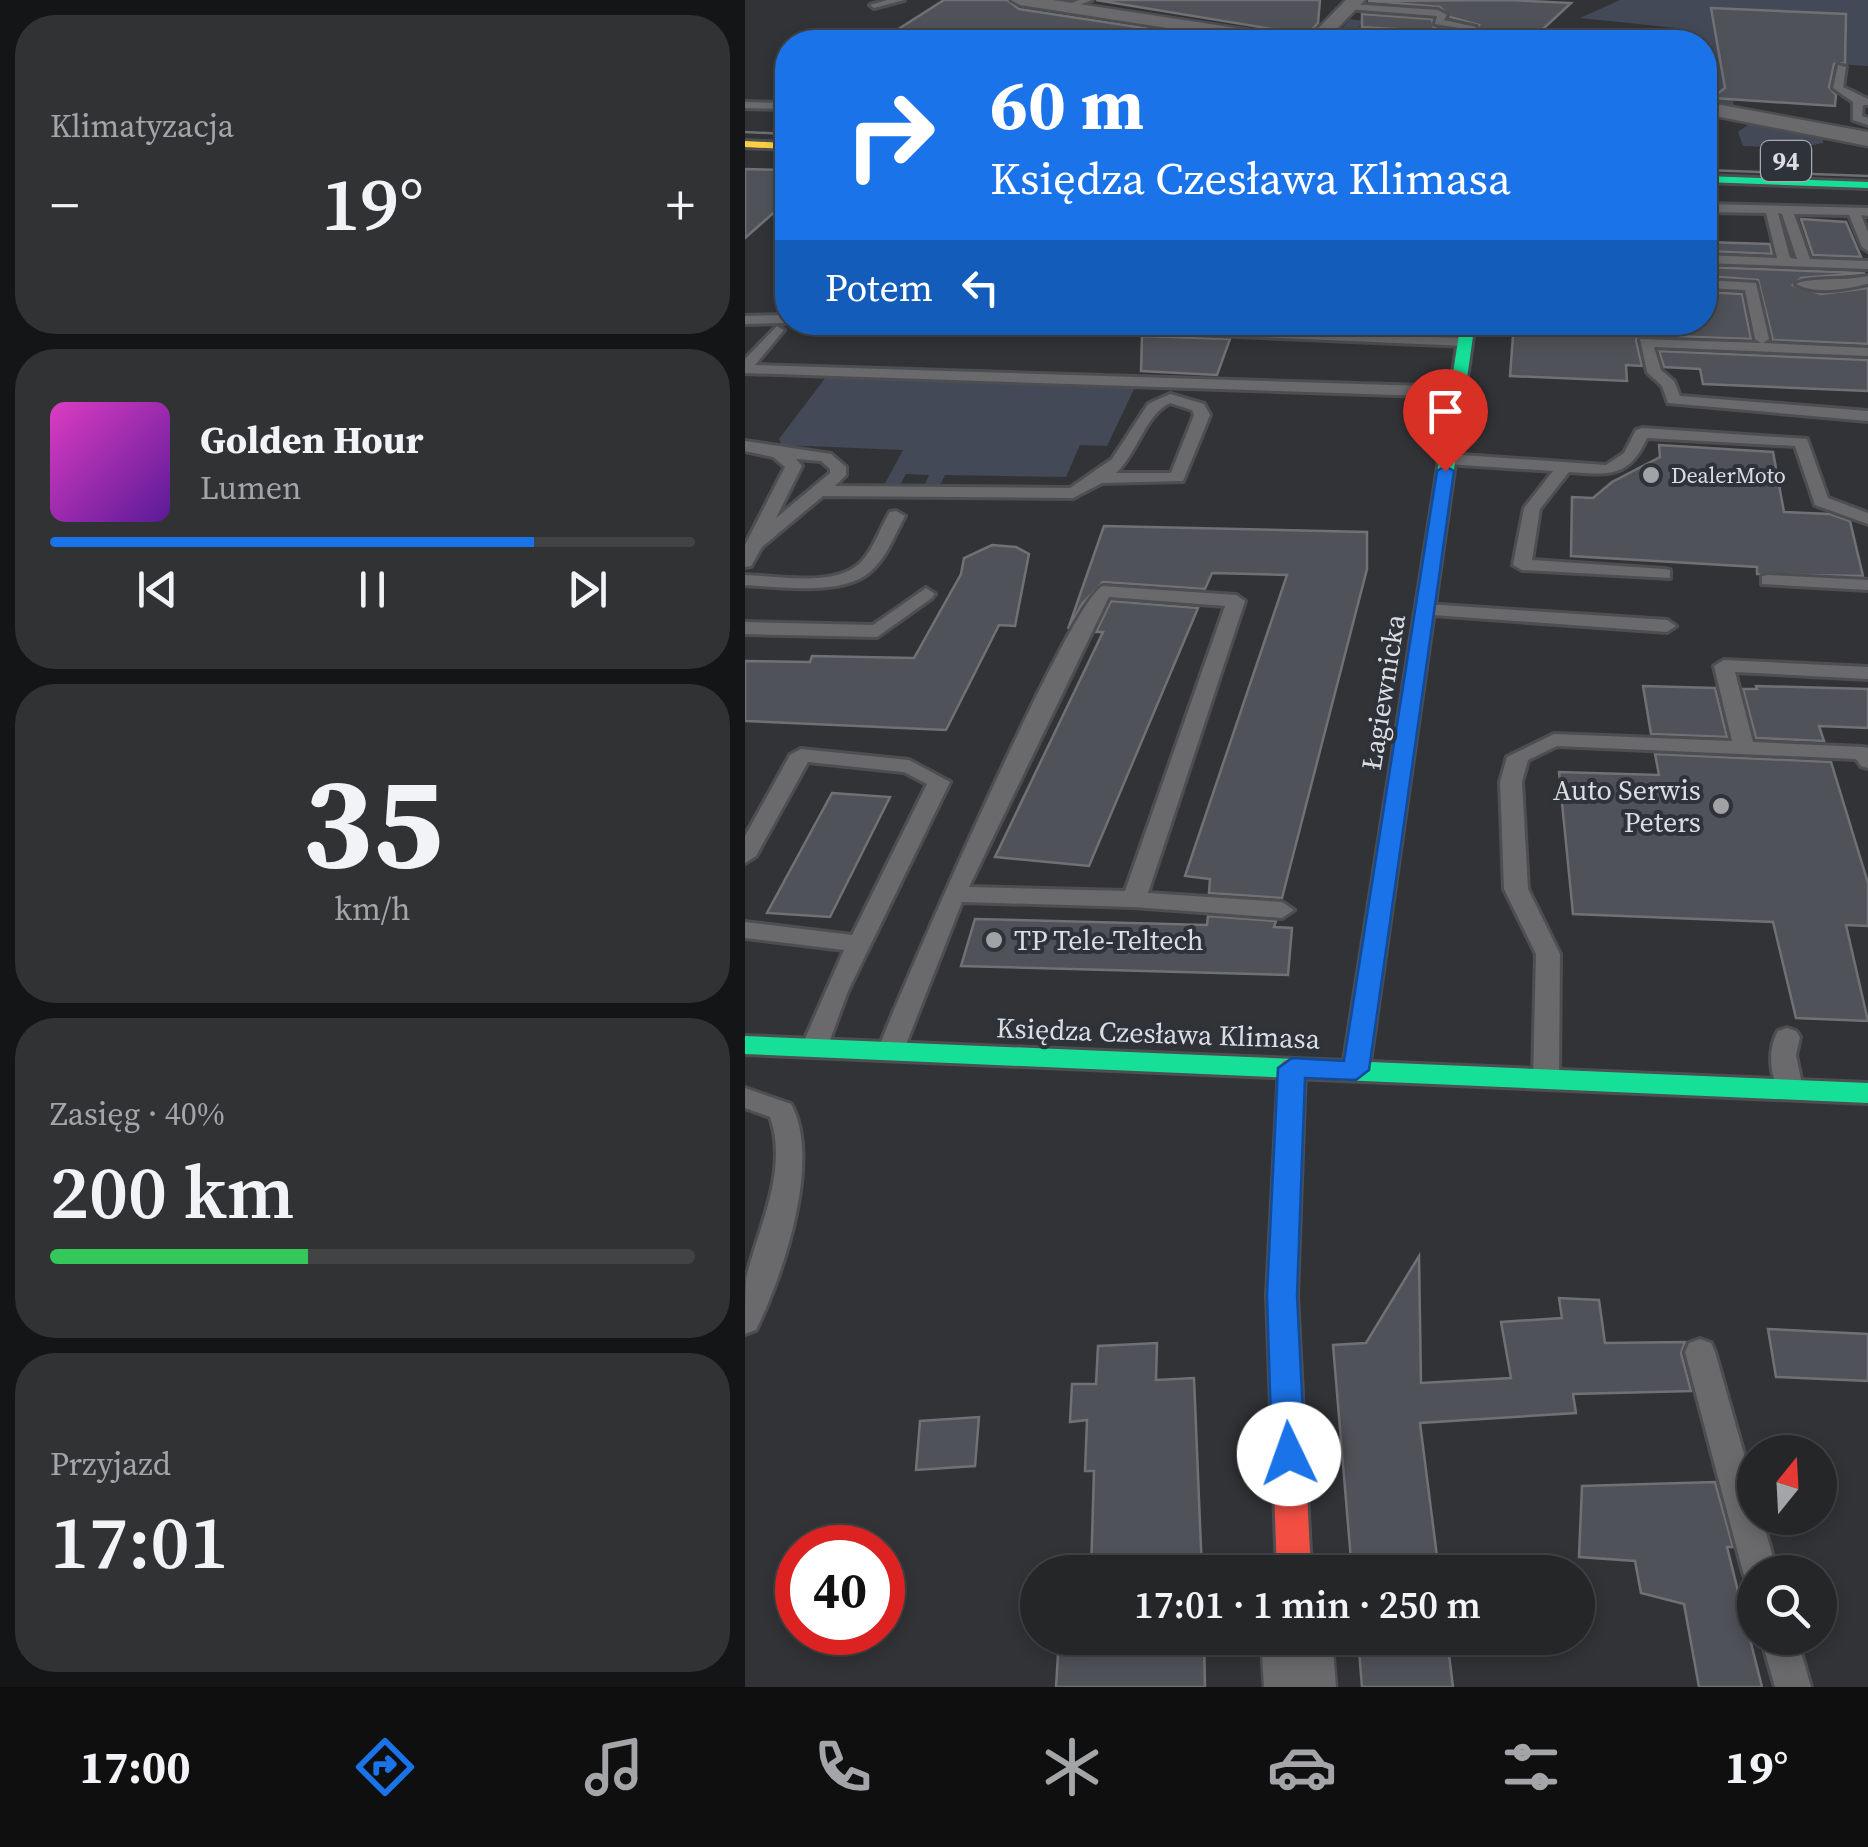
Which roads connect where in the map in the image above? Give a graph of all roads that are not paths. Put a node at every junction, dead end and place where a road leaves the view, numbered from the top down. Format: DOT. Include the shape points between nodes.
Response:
graph roads {
  1 [pos="900,0"];
  2 [pos="1019,0"];
  3 [pos="1088,0"];
  4 [pos="873,2"];
  5 [pos="1353,3"];
  6 [pos="859,8"];
  7 [pos="1066,8"];
  8 [pos="1210,30"];
  9 [pos="1326,30"];
  10 [pos="1469,30"];
  11 [pos="1841,67"];
  12 [pos="1863,102"];
  13 [pos="745,105"];
  14 [pos="775,106"];
  15 [pos="1717,110"];
  16 [pos="745,124"];
  17 [pos="775,125"];
  18 [pos="1858,130"];
  19 [pos="745,144"];
  20 [pos="775,145"];
  21 [pos="1717,158"];
  22 [pos="1828,162"];
  23 [pos="1868,164"];
  24 [pos="1717,179"];
  25 [pos="1868,185"];
  26 [pos="1717,208"];
  27 [pos="1771,210"];
  28 [pos="1787,210"];
  29 [pos="1861,212"];
  30 [pos="1868,247"];
  31 [pos="1717,260"];
  32 [pos="1805,262"];
  33 [pos="1785,263"];
  34 [pos="1868,265"];
  35 [pos="1868,280"];
  36 [pos="1803,284"];
  37 [pos="1717,285"];
  38 [pos="745,320"];
  39 [pos="775,323"];
  40 [pos="775,332"];
  41 [pos="1466,335"];
  42 [pos="1763,339"];
  43 [pos="1868,352"];
  44 [pos="745,368"];
  45 [pos="1457,392"];
  46 [pos="1868,416"];
  47 [pos="745,446"];
  48 [pos="778,453"];
  49 [pos="1447,459"];
  50 [pos="1565,467"];
  51 [pos="1100,478"];
  52 [pos="821,492"];
  53 [pos="896,516"];
  54 [pos="1868,518"];
  55 [pos="756,543"];
  56 [pos="745,562"];
  57 [pos="1664,574"];
  58 [pos="745,580"];
  59 [pos="1769,580"];
  60 [pos="1868,585"];
  61 [pos="926,594"];
  62 [pos="1426,610"];
  63 [pos="1667,626"];
  64 [pos="745,628"];
  65 [pos="1868,673"];
  66 [pos="1744,748"];
  67 [pos="1868,762"];
  68 [pos="745,856"];
  69 [pos="956,894"];
  70 [pos="1134,899"];
  71 [pos="1282,910"];
  72 [pos="745,930"];
  73 [pos="860,944"];
  74 [pos="1787,1038"];
  75 [pos="745,1045"];
  76 [pos="814,1048"];
  77 [pos="890,1052"];
  78 [pos="1292,1068"];
  79 [pos="1356,1070"];
  80 [pos="1546,1078"];
  81 [pos="1790,1090"];
  82 [pos="1868,1093"];
  83 [pos="745,1098"];
  84 [pos="745,1321"];
  85 [pos="1699,1352"];
  86 [pos="1293,1555"];
  87 [pos="1755,1555"];
  88 [pos="1298,1655"];
  89 [pos="1784,1655"];
  90 [pos="1301,1687"];
  91 [pos="1793,1687"];
  1 -- 4 [label="lane"];
  2 -- 7 [label="street"];
  3 -- 7 [label="lane"];
  4 -- 6 [label="lane"];
  5 -- 9 [label="street"];
  5 -- 10 [label="lane" via="1443,15 1438,22"];
  7 -- 8 [label="street"];
  11 -- 12 [label="lane" via="1838,88"];
  12 -- 18 [label="lane"];
  13 -- 14 [label="lane"];
  15 -- 18 [label="street"];
  16 -- 17 [label="street"];
  18 -- 22 [label="street" via="1861,150"];
  19 -- 20 [label="street"];
  21 -- 22 [label="street, 94"];
  22 -- 23 [label="street, 94"];
  24 -- 25 [label="street, 94"];
  26 -- 27 [label="lane"];
  27 -- 28 [label="lane"];
  27 -- 33 [label="lane"];
  28 -- 29 [label="lane"];
  28 -- 32 [label="lane"];
  29 -- 30 [label="lane"];
  31 -- 33 [label="lane"];
  32 -- 33 [label="lane"];
  32 -- 34 [label="lane"];
  35 -- 36 [label="lane"];
  37 -- 42 [label="lane" via="1751,286"];
  38 -- 39 [label="lane"];
  40 -- 44 [label="lane"];
  41 -- 45 [label="street, Łagiewnicka"];
  43 -- 46 [label="lane" via="1645,342 1673,400"];
  44 -- 45 [label="lane"];
  45 -- 49 [label="street, Łagiewnicka"];
  47 -- 48 [label="lane"];
  48 -- 52 [label="lane" via="831,460 838,475"];
  48 -- 55 [label="lane" via="794,470"];
  49 -- 50 [label="lane"];
  49 -- 62 [label="street, Łagiewnicka"];
  50 -- 54 [label="lane" via="1609,470 1631,456 1642,433 1801,442 1821,501"];
  50 -- 57 [label="lane" via="1532,508 1522,564"];
  51 -- 51 [label="lane" via="1129,448 1147,409 1165,400 1199,406 1202,415 1177,478"];
  51 -- 52 [label="lane" via="1073,493"];
  52 -- 55 [label="lane"];
  53 -- 58 [label="lane" via="856,575"];
  55 -- 56 [label="lane"];
  59 -- 60 [label="lane"];
  61 -- 64 [label="lane" via="877,631"];
  62 -- 63 [label="lane"];
  62 -- 79 [label="street, Łagiewnicka"];
  65 -- 66 [label="lane" via="1724,666"];
  66 -- 67 [label="lane" via="1863,753"];
  66 -- 80 [label="lane" via="1554,740 1518,757 1511,782 1516,889 1548,954"];
  68 -- 73 [label="lane" via="801,755 909,766 939,782"];
  69 -- 70 [label="lane"];
  69 -- 70 [label="lane" via="1103,591 1236,601"];
  69 -- 77 [label="lane"];
  70 -- 71 [label="lane"];
  72 -- 73 [label="lane"];
  73 -- 76 [label="lane"];
  74 -- 81 [label="lane"];
  75 -- 76 [label="street, Księdza Czesława Klimasa"];
  76 -- 77 [label="street, Księdza Czesława Klimasa"];
  77 -- 78 [label="street, Księdza Czesława Klimasa"];
  78 -- 79 [label="street, Księdza Czesława Klimasa"];
  78 -- 86 [label="street" via="1282,1295"];
  79 -- 80 [label="street, Księdza Czesława Klimasa"];
  80 -- 81 [label="street, Księdza Czesława Klimasa"];
  81 -- 82 [label="street, Księdza Czesława Klimasa"];
  83 -- 84 [label="lane" via="781,1111 791,1139 772,1252"];
  85 -- 87 [label="lane"];
  88 -- 90 [label="street"];
  89 -- 91 [label="lane"];
}
